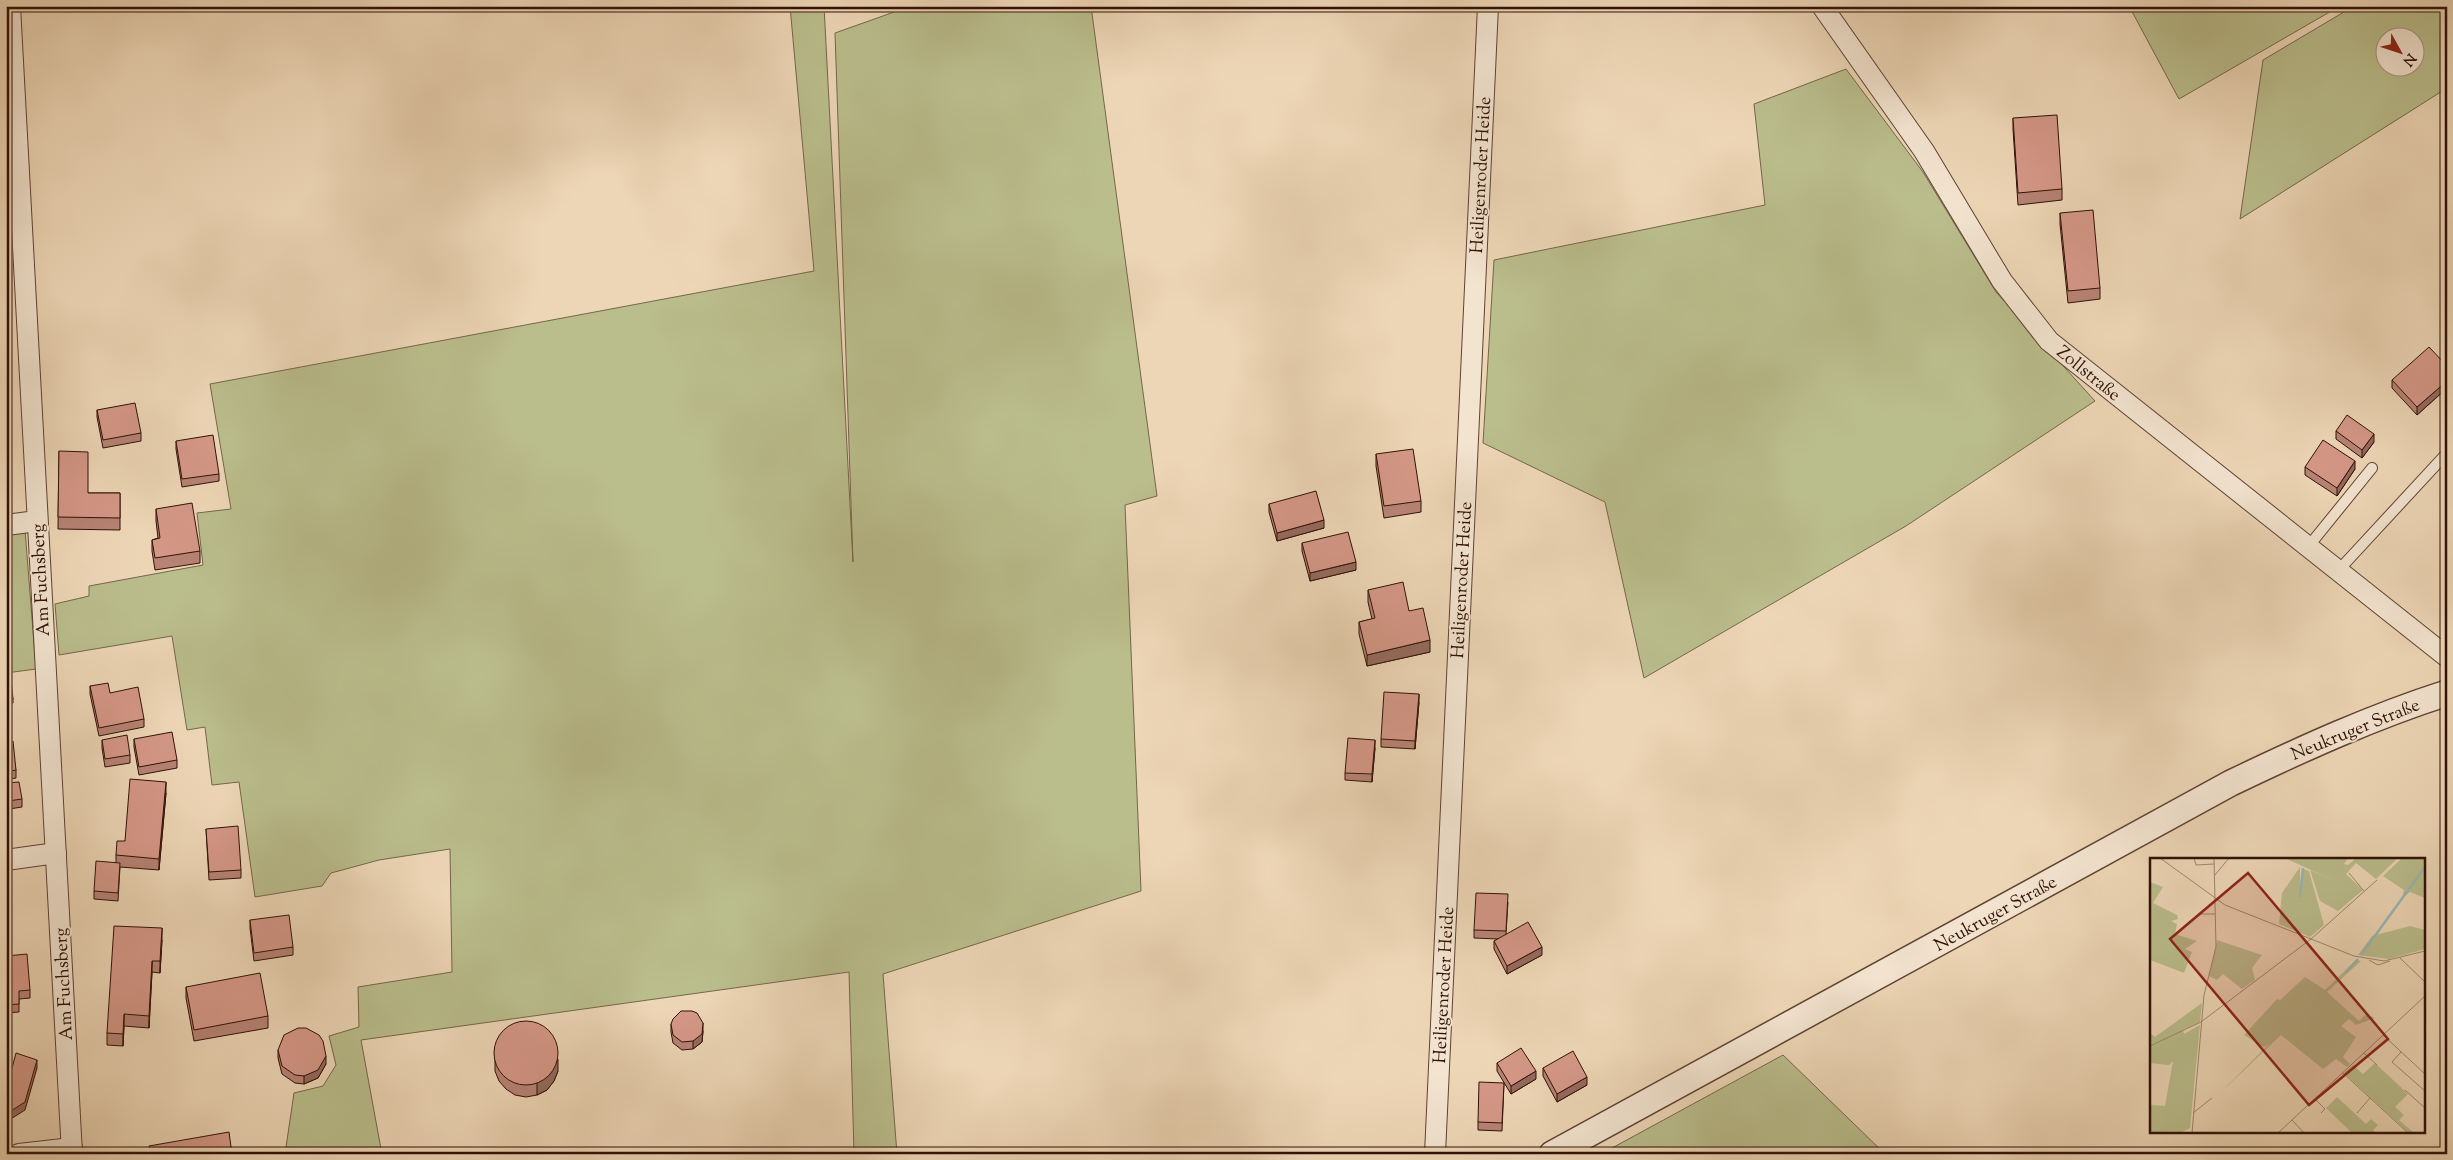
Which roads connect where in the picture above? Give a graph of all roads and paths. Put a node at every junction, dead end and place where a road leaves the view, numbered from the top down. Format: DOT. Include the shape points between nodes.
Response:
graph roads {
  1 [pos="10,6"];
  2 [pos="1488,6"];
  3 [pos="1822,6"];
  4 [pos="10,93"];
  5 [pos="2447,453"];
  6 [pos="2372,468"];
  7 [pos="37,521"];
  8 [pos="6,525"];
  9 [pos="2308,547"];
  10 [pos="2337,572"];
  11 [pos="2447,657"];
  12 [pos="2447,693"];
  13 [pos="56,853"];
  14 [pos="6,860"];
  15 [pos="72,1151"];
  16 [pos="19,1154"];
  17 [pos="1435,1154"];
  18 [pos="1552,1154"];
  1 -- 4 [label="street, Am Fuchsberg"];
  2 -- 17 [label="street, Heiligenroder Heide"];
  3 -- 9 [label="street, Zollstraße" via="1924,151 2002,281 2050,341"];
  4 -- 7 [label="street, Am Fuchsberg"];
  5 -- 10 [label="lane"];
  6 -- 9 [label="lane"];
  7 -- 8 [label="street"];
  7 -- 13 [label="street, Am Fuchsberg"];
  9 -- 10 [label="street, Zollstraße"];
  10 -- 11 [label="street, Zollstraße"];
  12 -- 18 [label="street, Neukruger Straße" via="2348,729 2232,783"];
  13 -- 14 [label="street"];
  13 -- 15 [label="street, Am Fuchsberg"];
  15 -- 16 [label="street"];
}
